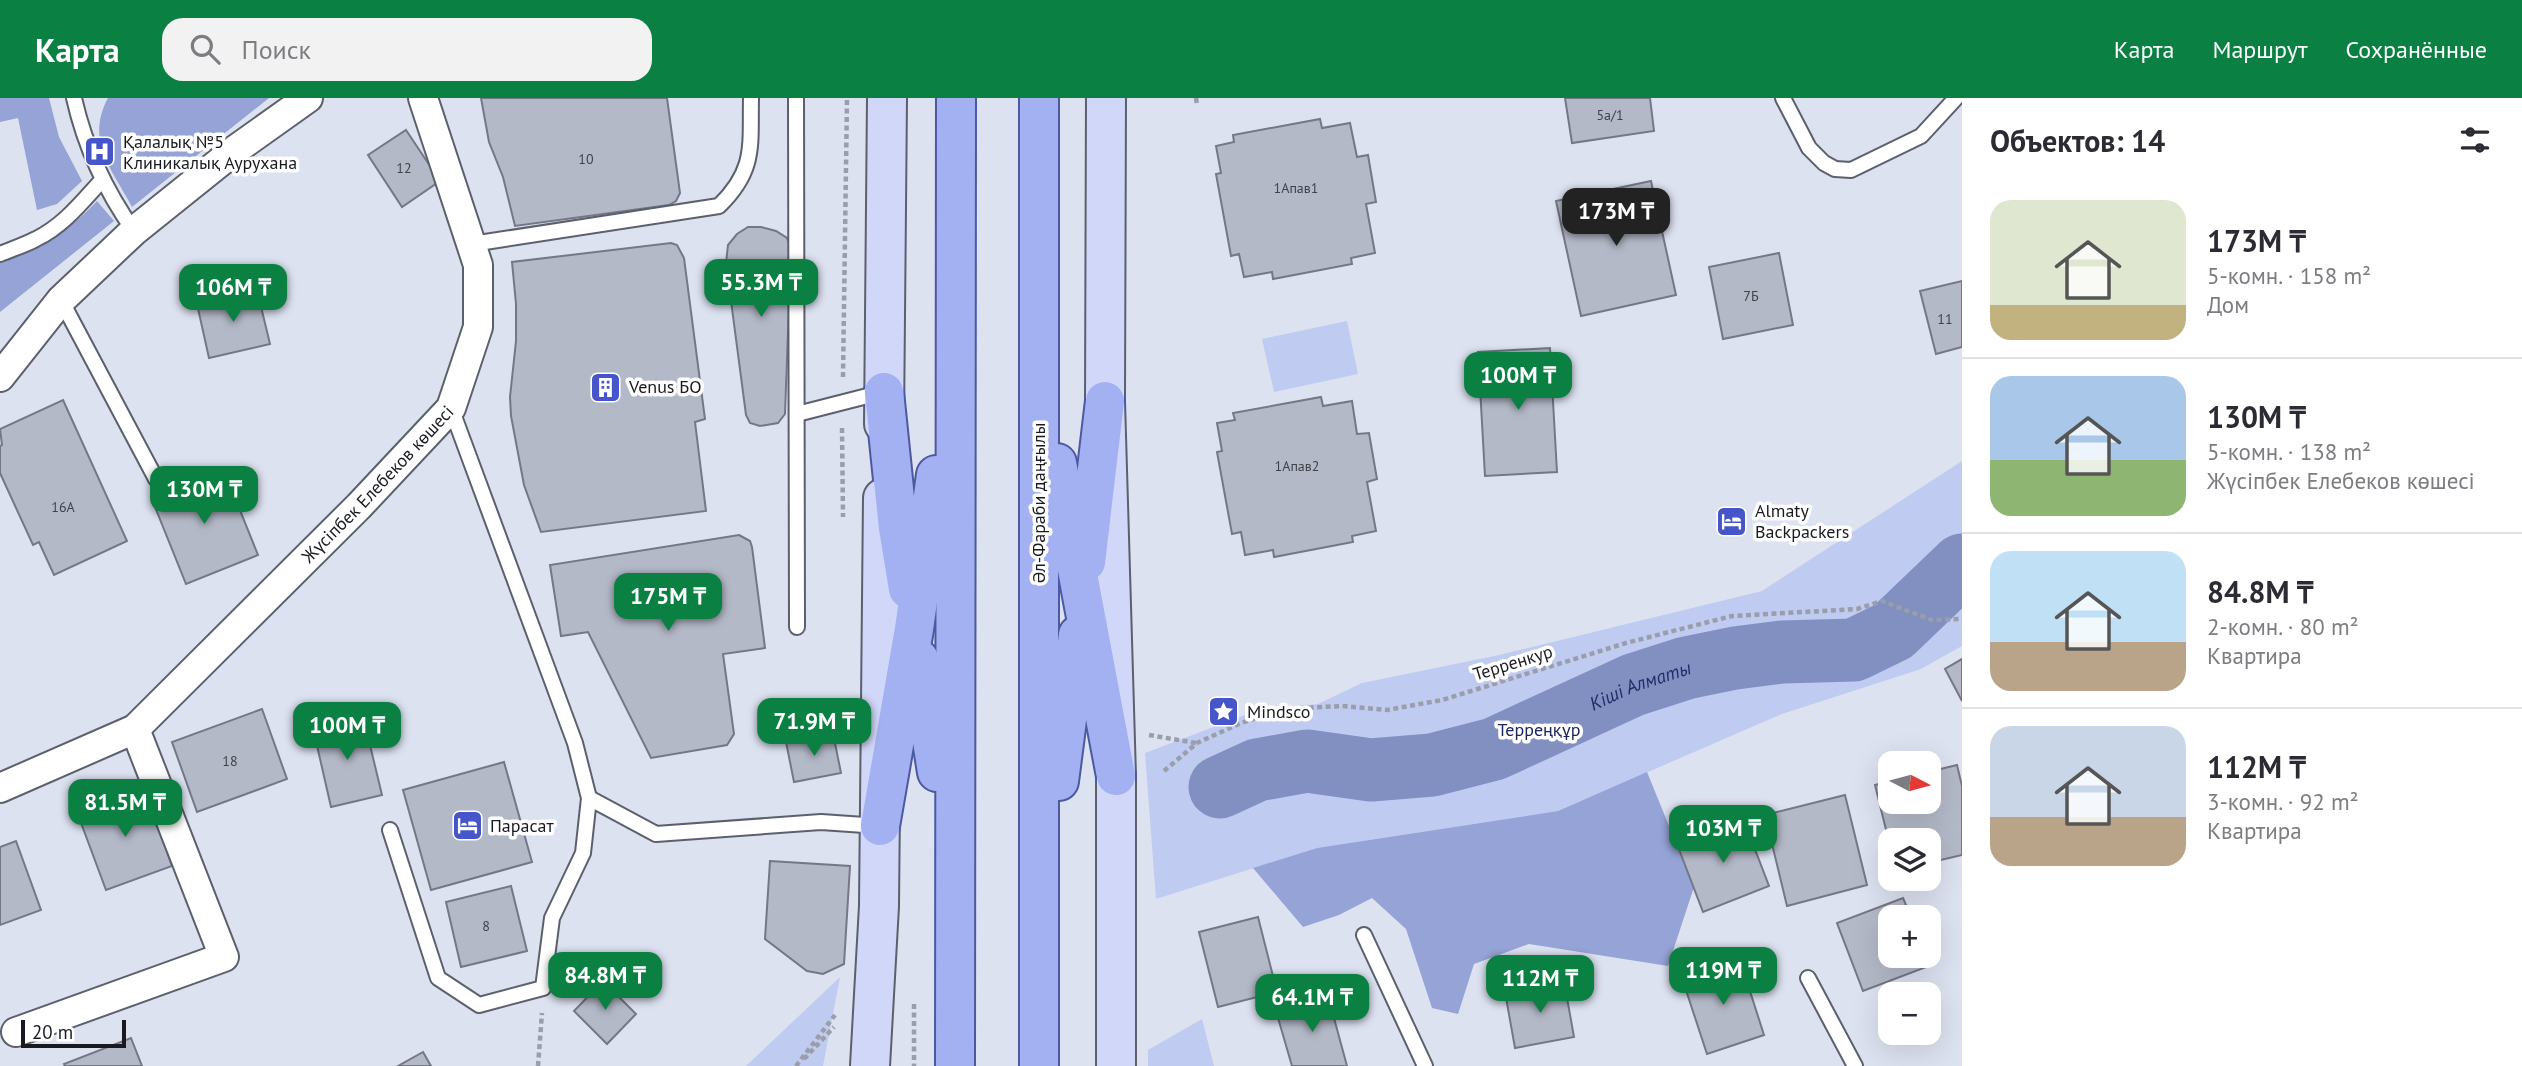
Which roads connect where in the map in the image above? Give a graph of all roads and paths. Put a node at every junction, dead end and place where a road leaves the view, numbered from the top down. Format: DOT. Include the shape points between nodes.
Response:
graph roads {
  1 [pos="74,98"];
  2 [pos="308,98"];
  3 [pos="423,98"];
  4 [pos="751,98"];
  5 [pos="796,98"];
  6 [pos="887,98"];
  7 [pos="956,98"];
  8 [pos="1039,98"];
  9 [pos="1106,98"];
  10 [pos="1196,98"];
  11 [pos="1783,98"];
  12 [pos="1956,98"];
  13 [pos="1197,105"];
  14 [pos="102,180"];
  15 [pos="1039,199"];
  16 [pos="956,200"];
  17 [pos="134,230"];
  18 [pos="472,244"];
  19 [pos="0,254"];
  20 [pos="61,300"];
  21 [pos="0,377"];
  22 [pos="884,392"];
  23 [pos="1105,401"];
  24 [pos="451,408"];
  25 [pos="797,414"];
  26 [pos="156,479"];
  27 [pos="1082,601"];
  28 [pos="1962,619"];
  29 [pos="797,627"];
  30 [pos="914,629"];
  31 [pos="135,729"];
  32 [pos="1148,735"];
  33 [pos="1197,743"];
  34 [pos="1164,771"];
  35 [pos="1116,776"];
  36 [pos="0,788"];
  37 [pos="589,798"];
  38 [pos="880,826"];
  39 [pos="390,830"];
  40 [pos="956,902"];
  41 [pos="1039,907"];
  42 [pos="1364,935"];
  43 [pos="1808,978"];
  44 [pos="543,988"];
  45 [pos="838,1011"];
  46 [pos="841,1021"];
  47 [pos="16,1032"];
  48 [pos="914,1050"];
  49 [pos="955,1058"];
  50 [pos="1039,1058"];
  51 [pos="538,1066"];
  52 [pos="797,1066"];
  53 [pos="870,1066"];
  54 [pos="914,1066"];
  55 [pos="1116,1066"];
  56 [pos="1425,1066"];
  57 [pos="1855,1066"];
  1 -- 14 [label="lane" via="81,131"];
  2 -- 17 [label="street"];
  3 -- 18 [label="street, Жүсіпбек Елебеков көшесі"];
  4 -- 18 [label="lane" via="749,159 737,189 719,206"];
  5 -- 25 [label="lane"];
  6 -- 22 [label="main road"];
  7 -- 16 [label="main road"];
  8 -- 15 [label="main road, Әл-Фараби даңғылы"];
  9 -- 23 [label="main road"];
  10 -- 13 [label="path"];
  11 -- 12 [label="lane" via="1809,148 1835,169 1851,170 1921,135"];
  14 -- 17 [label="lane"];
  14 -- 19 [label="lane" via="57,226"];
  15 -- 27 [label="main road" via="1057,468"];
  15 -- 41 [label="main road, Әл-Фараби даңғылы"];
  16 -- 30 [label="main road" via="937,466"];
  16 -- 40 [label="main road"];
  17 -- 20 [label="street"];
  18 -- 24 [label="street, Жүсіпбек Елебеков көшесі" via="478,265 478,327"];
  20 -- 21 [label="street"];
  20 -- 26 [label="lane"];
  22 -- 25 [label="lane"];
  22 -- 30 [label="main road"];
  22 -- 38 [label="main road"];
  23 -- 27 [label="main road"];
  23 -- 35 [label="main road"];
  24 -- 31 [label="street, Жүсіпбек Елебеков көшесі"];
  24 -- 37 [label="lane" via="575,743"];
  25 -- 29 [label="lane"];
  27 -- 35 [label="main road"];
  27 -- 41 [label="main road"];
  28 -- 33 [label="path, Терренкур" via="1932,620 1882,601 1857,609 1732,616 1626,643 1442,700 1387,710 1342,706 1284,709"];
  30 -- 38 [label="main road"];
  30 -- 40 [label="main road"];
  31 -- 36 [label="street, Жүсіпбек Елебеков көшесі"];
  31 -- 47 [label="street" via="224,957"];
  32 -- 33 [label="path"];
  33 -- 34 [label="path, Терренкур"];
  35 -- 55 [label="main road"];
  37 -- 38 [label="lane" via="656,834 821,822"];
  37 -- 44 [label="lane" via="583,853 552,918"];
  38 -- 53 [label="main road"];
  39 -- 44 [label="lane" via="438,978 480,1005"];
  40 -- 49 [label="main road"];
  41 -- 50 [label="main road"];
  42 -- 56 [label="lane"];
  43 -- 57 [label="lane"];
  44 -- 51 [label="path"];
  45 -- 52 [label="path"];
  46 -- 52 [label="path"];
  48 -- 54 [label="path"];
}
